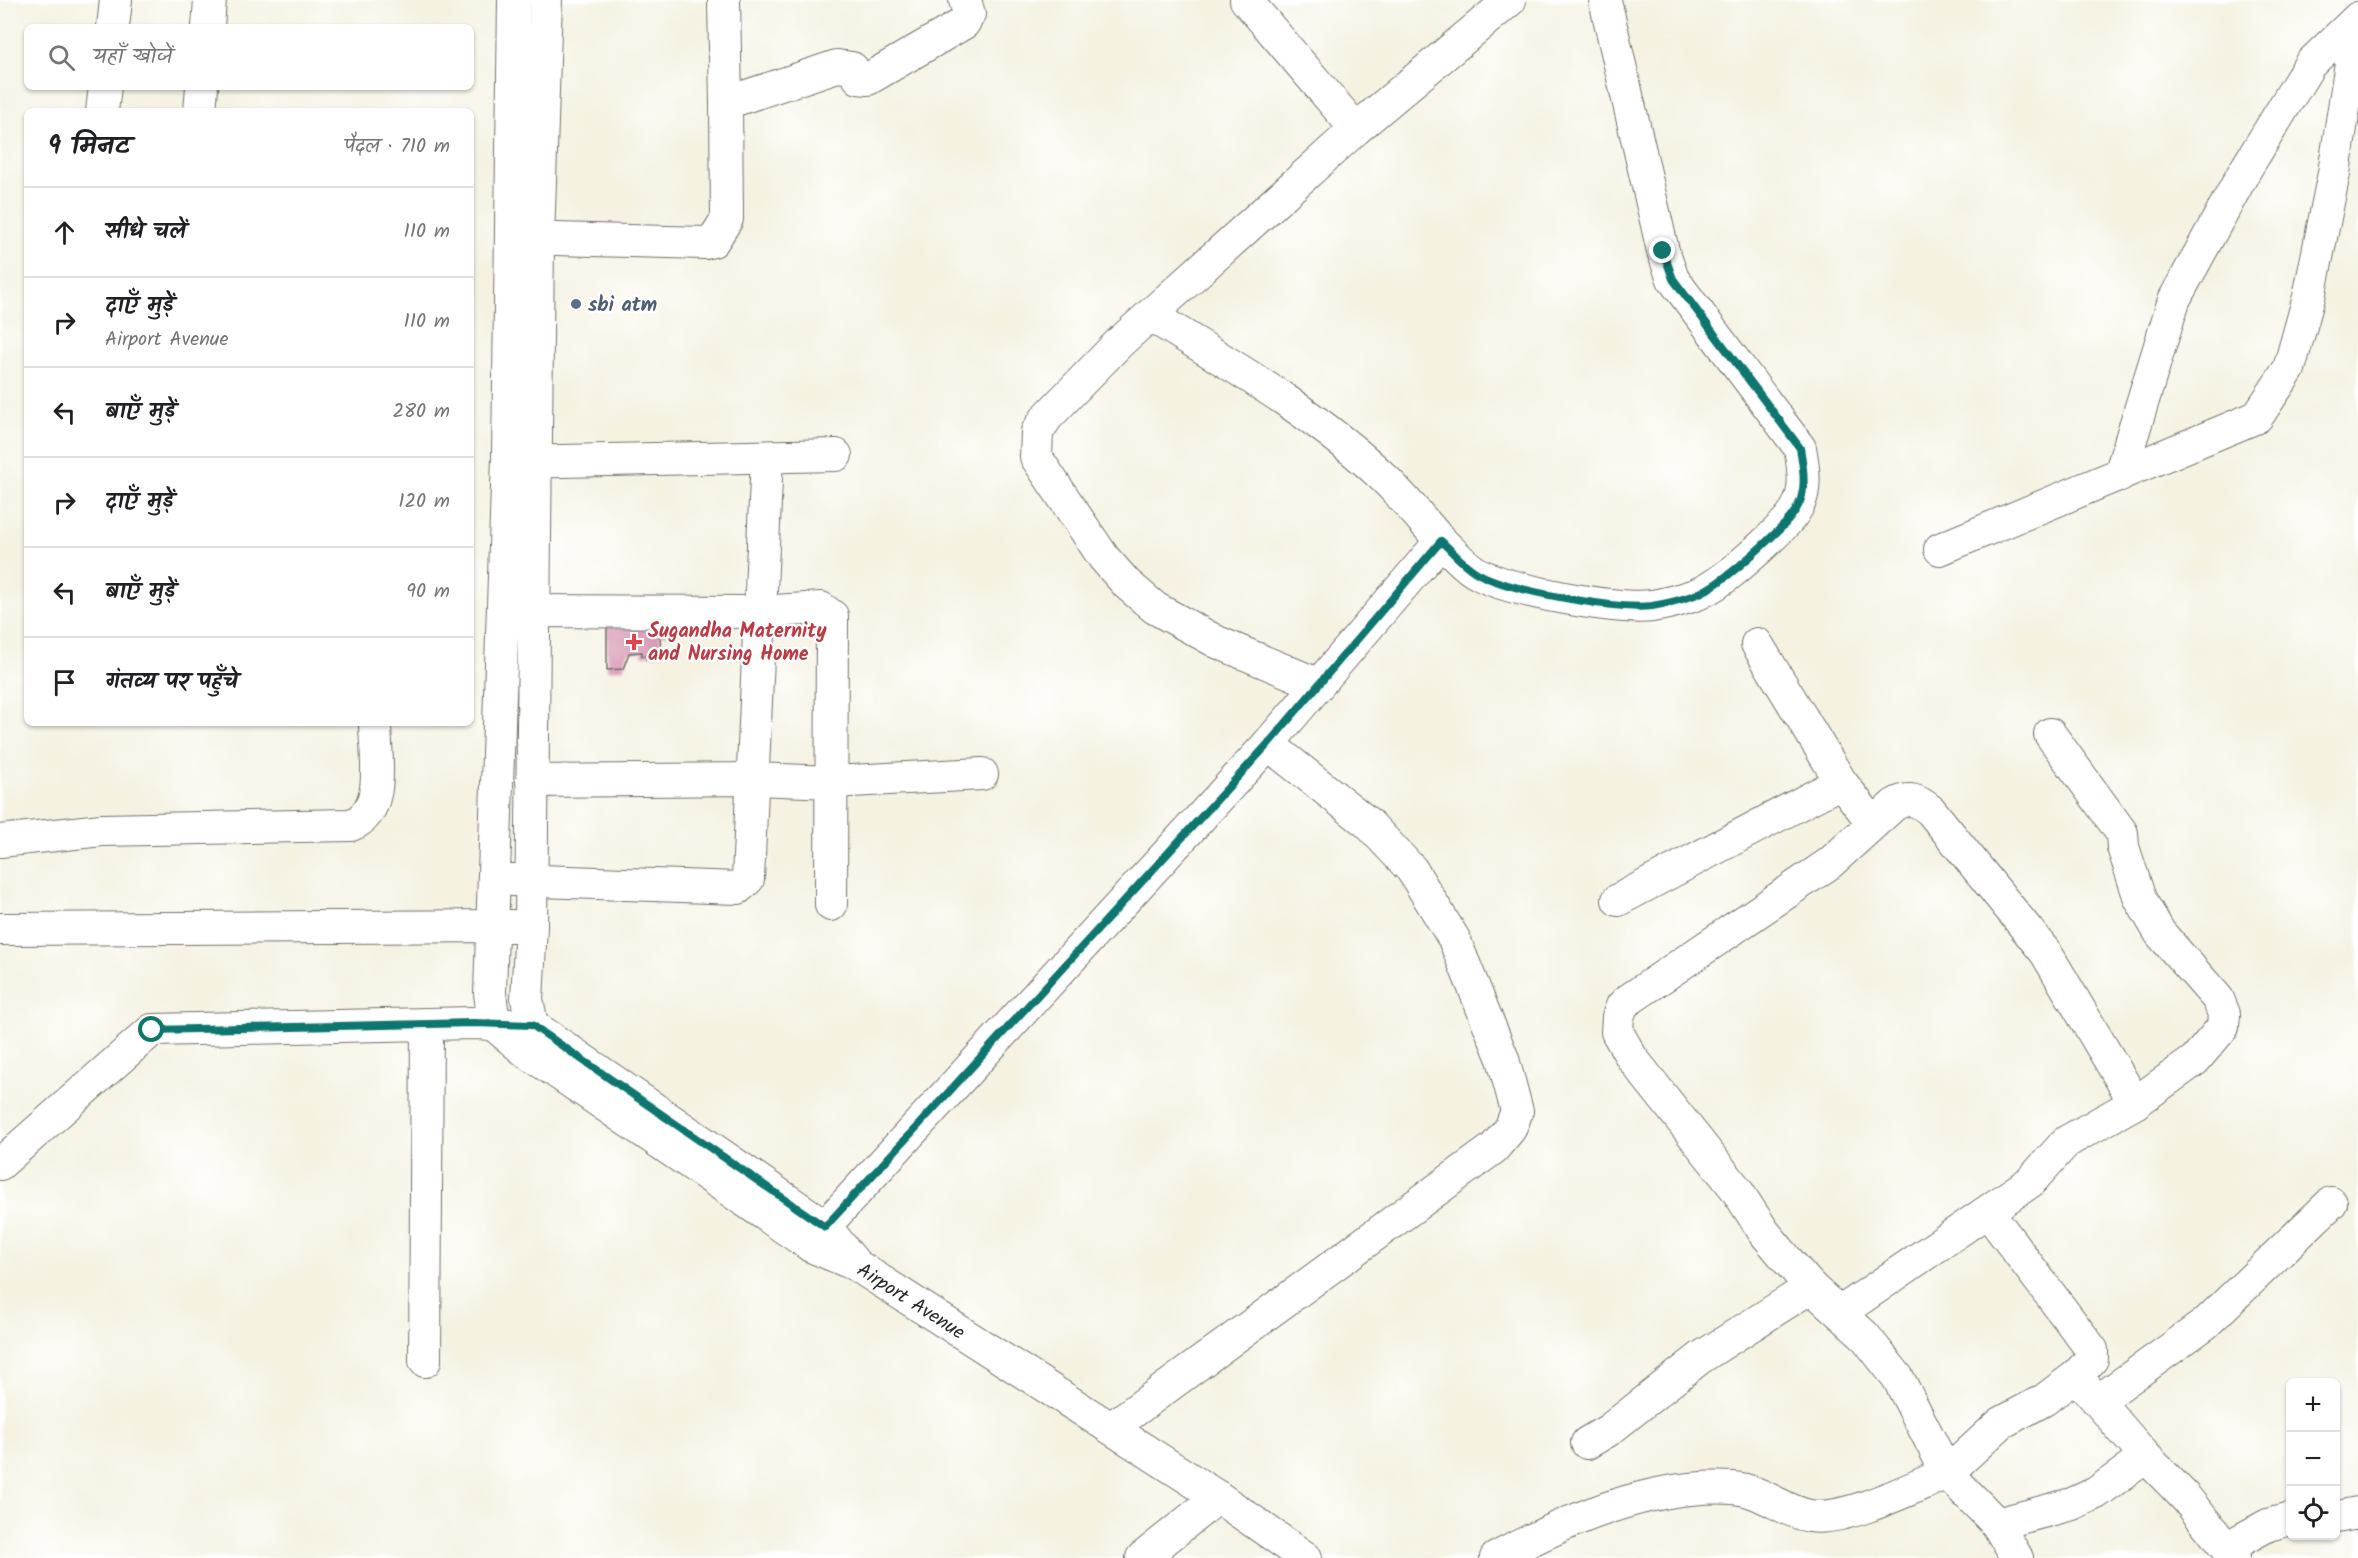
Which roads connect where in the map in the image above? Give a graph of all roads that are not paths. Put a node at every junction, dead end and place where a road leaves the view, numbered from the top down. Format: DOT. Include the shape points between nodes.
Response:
graph roads {
  1 [pos="116,0"];
  2 [pos="210,0"];
  3 [pos="514,0"];
  4 [pos="546,0"];
  5 [pos="724,0"];
  6 [pos="965,0"];
  7 [pos="1246,0"];
  8 [pos="1510,0"];
  9 [pos="1605,0"];
  10 [pos="2358,18"];
  11 [pos="113,24"];
  12 [pos="208,24"];
  13 [pos="2358,38"];
  14 [pos="513,53"];
  15 [pos="544,57"];
  16 [pos="105,90"];
  17 [pos="202,90"];
  18 [pos="726,103"];
  19 [pos="102,108"];
  20 [pos="200,108"];
  21 [pos="1356,129"];
  22 [pos="525,239"];
  23 [pos="1150,315"];
  24 [pos="836,455"];
  25 [pos="767,457"];
  26 [pos="521,461"];
  27 [pos="2120,475"];
  28 [pos="1441,541"];
  29 [pos="1940,549"];
  30 [pos="519,611"];
  31 [pos="760,612"];
  32 [pos="1757,644"];
  33 [pos="1317,684"];
  34 [pos="375,726"];
  35 [pos="2050,735"];
  36 [pos="1268,744"];
  37 [pos="982,774"];
  38 [pos="753,779"];
  39 [pos="532,781"];
  40 [pos="832,782"];
  41 [pos="1841,782"];
  42 [pos="1873,824"];
  43 [pos="0,841"];
  44 [pos="495,879"];
  45 [pos="532,881"];
  46 [pos="1618,900"];
  47 [pos="831,905"];
  48 [pos="493,926"];
  49 [pos="531,926"];
  50 [pos="0,929"];
  51 [pos="427,1024"];
  52 [pos="494,1025"];
  53 [pos="532,1025"];
  54 [pos="2135,1103"];
  55 [pos="0,1164"];
  56 [pos="2331,1203"];
  57 [pos="1988,1212"];
  58 [pos="818,1236"];
  59 [pos="1811,1287"];
  60 [pos="1840,1312"];
  61 [pos="425,1361"];
  62 [pos="2076,1376"];
  63 [pos="2098,1401"];
  64 [pos="1111,1428"];
  65 [pos="1587,1443"];
  66 [pos="2146,1457"];
  67 [pos="1947,1473"];
  68 [pos="1218,1497"];
  69 [pos="2286,1520"];
  70 [pos="1997,1524"];
  71 [pos="2231,1552"];
  72 [pos="1142,1558"];
  73 [pos="1306,1558"];
  74 [pos="1496,1558"];
  75 [pos="2017,1558"];
  1 -- 11 [label="street"];
  2 -- 12 [label="street"];
  3 -- 14 [label="street"];
  4 -- 15 [label="street"];
  5 -- 18 [label="street"];
  6 -- 18 [label="street" via="969,14 964,23 868,79 860,78 852,68 837,66"];
  7 -- 21 [label="street"];
  8 -- 21 [label="street"];
  9 -- 28 [label="street" via="1663,251 1673,279 1800,448 1805,474 1800,504 1794,516 1741,565 1694,596 1652,606 1511,588 1477,573"];
  10 -- 27 [label="street" via="2310,64 2244,172 2174,300"];
  13 -- 27 [label="street" via="2311,286 2289,369 2257,417"];
  14 -- 15 [label="street"];
  14 -- 22 [label="street"];
  15 -- 22 [label="street"];
  16 -- 19 [label="street"];
  17 -- 20 [label="street"];
  18 -- 22 [label="street" via="727,219 713,241"];
  21 -- 23 [label="street"];
  22 -- 26 [label="street"];
  23 -- 28 [label="street" via="1235,368 1354,453 1385,480"];
  23 -- 33 [label="street" via="1047,417 1037,432 1036,458 1104,558 1155,608 1217,642"];
  24 -- 25 [label="street"];
  25 -- 26 [label="street"];
  25 -- 31 [label="street"];
  26 -- 30 [label="street"];
  27 -- 29 [label="street"];
  28 -- 33 [label="street"];
  30 -- 31 [label="street"];
  30 -- 39 [label="street"];
  30 -- 44 [label="street"];
  31 -- 38 [label="street"];
  31 -- 40 [label="street" via="821,608 832,616"];
  32 -- 41 [label="street"];
  33 -- 36 [label="street"];
  34 -- 43 [label="street" via="376,798 360,822 351,825 102,830"];
  35 -- 54 [label="street" via="2122,833 2140,899 2160,933 2218,999 2224,1014 2223,1027 2195,1060"];
  36 -- 58 [label="street"];
  36 -- 64 [label="street" via="1369,824 1412,870 1454,939 1503,1059 1517,1111 1510,1129 1494,1148"];
  37 -- 40 [label="street"];
  38 -- 39 [label="street"];
  38 -- 40 [label="street"];
  38 -- 45 [label="street" via="748,879 738,888"];
  39 -- 45 [label="street"];
  40 -- 47 [label="street"];
  41 -- 42 [label="street"];
  41 -- 46 [label="street"];
  42 -- 54 [label="street" via="1902,800 1920,802 1931,811 2046,953"];
  42 -- 59 [label="street" via="1830,862 1627,1001 1618,1017 1617,1032 1632,1058 1736,1189 1764,1232"];
  44 -- 45 [label="street"];
  44 -- 48 [label="street"];
  45 -- 49 [label="street"];
  48 -- 49 [label="street"];
  48 -- 50 [label="street"];
  48 -- 52 [label="street" via="490,993"];
  49 -- 53 [label="street" via="526,999"];
  51 -- 52 [label="street"];
  51 -- 55 [label="street" via="152,1030"];
  51 -- 61 [label="street"];
  52 -- 53 [label="street"];
  52 -- 58 [label="street" via="524,1050"];
  53 -- 58 [label="street, Airport Avenue"];
  54 -- 57 [label="street" via="2066,1142 2030,1182"];
  56 -- 63 [label="street" via="2205,1323"];
  57 -- 60 [label="street"];
  57 -- 62 [label="street" via="2092,1350 2091,1359"];
  58 -- 64 [label="street, Airport Avenue"];
  59 -- 60 [label="street"];
  59 -- 65 [label="street" via="1700,1358"];
  60 -- 67 [label="street" via="1898,1378"];
  62 -- 63 [label="street"];
  62 -- 67 [label="street" via="2044,1400 2001,1423"];
  63 -- 66 [label="street"];
  64 -- 68 [label="street, Airport Avenue"];
  66 -- 70 [label="street" via="2096,1493 2072,1504"];
  66 -- 71 [label="street"];
  67 -- 70 [label="street"];
  67 -- 74 [label="street" via="1837,1516 1794,1512 1762,1495 1735,1488 1687,1489 1647,1496 1533,1538"];
  68 -- 72 [label="street"];
  68 -- 73 [label="street, Airport Avenue"];
  69 -- 71 [label="street" via="2268,1525"];
  70 -- 75 [label="street"];
}
